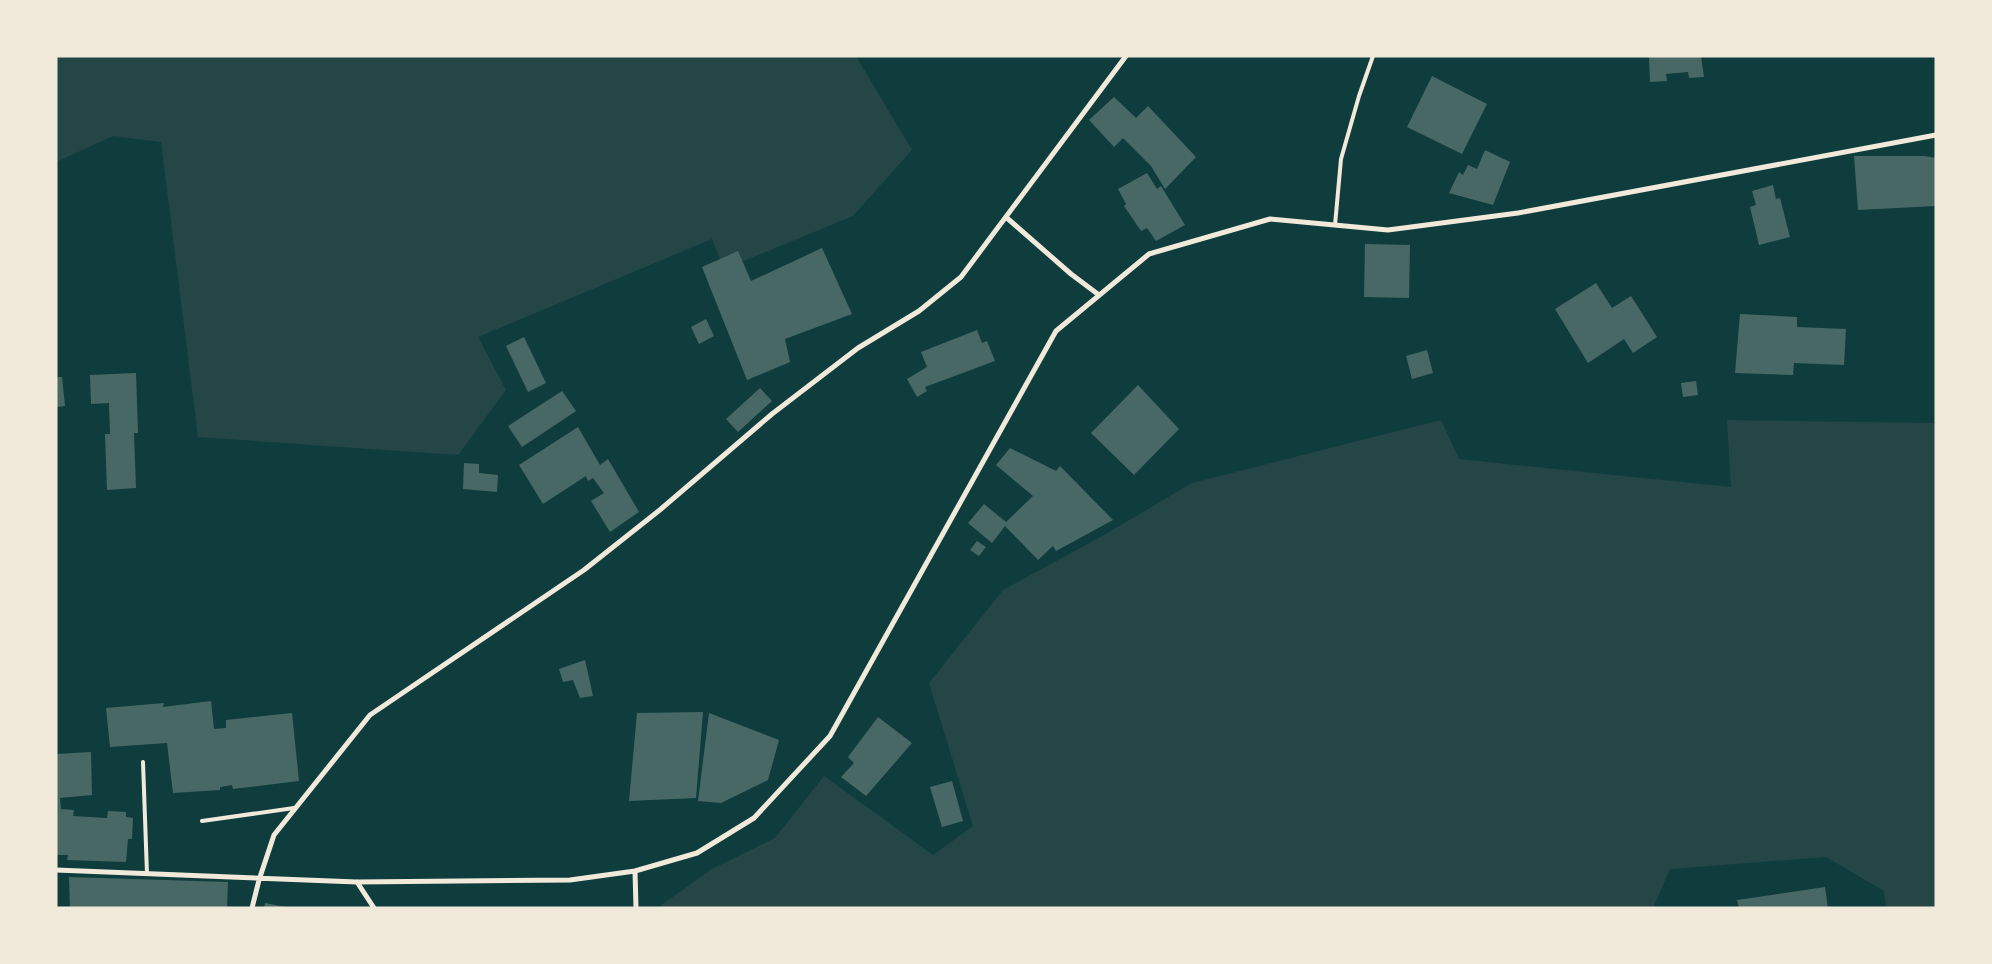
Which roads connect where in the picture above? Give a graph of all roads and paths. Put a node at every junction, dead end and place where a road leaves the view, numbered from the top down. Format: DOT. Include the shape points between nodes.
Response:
graph roads {
  1 [pos="1126,56"];
  2 [pos="1373,56"];
  3 [pos="1936,135"];
  4 [pos="1007,218"];
  5 [pos="1335,225"];
  6 [pos="1100,295"];
  7 [pos="143,762"];
  8 [pos="294,808"];
  9 [pos="202,821"];
  10 [pos="56,870"];
  11 [pos="635,871"];
  12 [pos="147,874"];
  13 [pos="259,880"];
  14 [pos="358,882"];
  15 [pos="252,908"];
  16 [pos="374,908"];
  17 [pos="636,908"];
  1 -- 4 [label="street"];
  2 -- 5 [label="lane" via="1341,159"];
  3 -- 5 [label="street" via="1518,213 1388,230"];
  4 -- 6 [label="street"];
  4 -- 8 [label="street" via="961,277 919,311 858,348 772,414 584,570 370,715"];
  5 -- 6 [label="street" via="1270,220 1149,254"];
  6 -- 11 [label="street" via="1056,331 830,736 754,818 697,854"];
  7 -- 12 [label="lane"];
  8 -- 9 [label="lane"];
  8 -- 13 [label="street" via="274,835"];
  10 -- 12 [label="street"];
  11 -- 14 [label="street" via="570,880"];
  11 -- 17 [label="street"];
  12 -- 13 [label="street"];
  13 -- 14 [label="street"];
  13 -- 15 [label="street"];
  14 -- 16 [label="street"];
}
